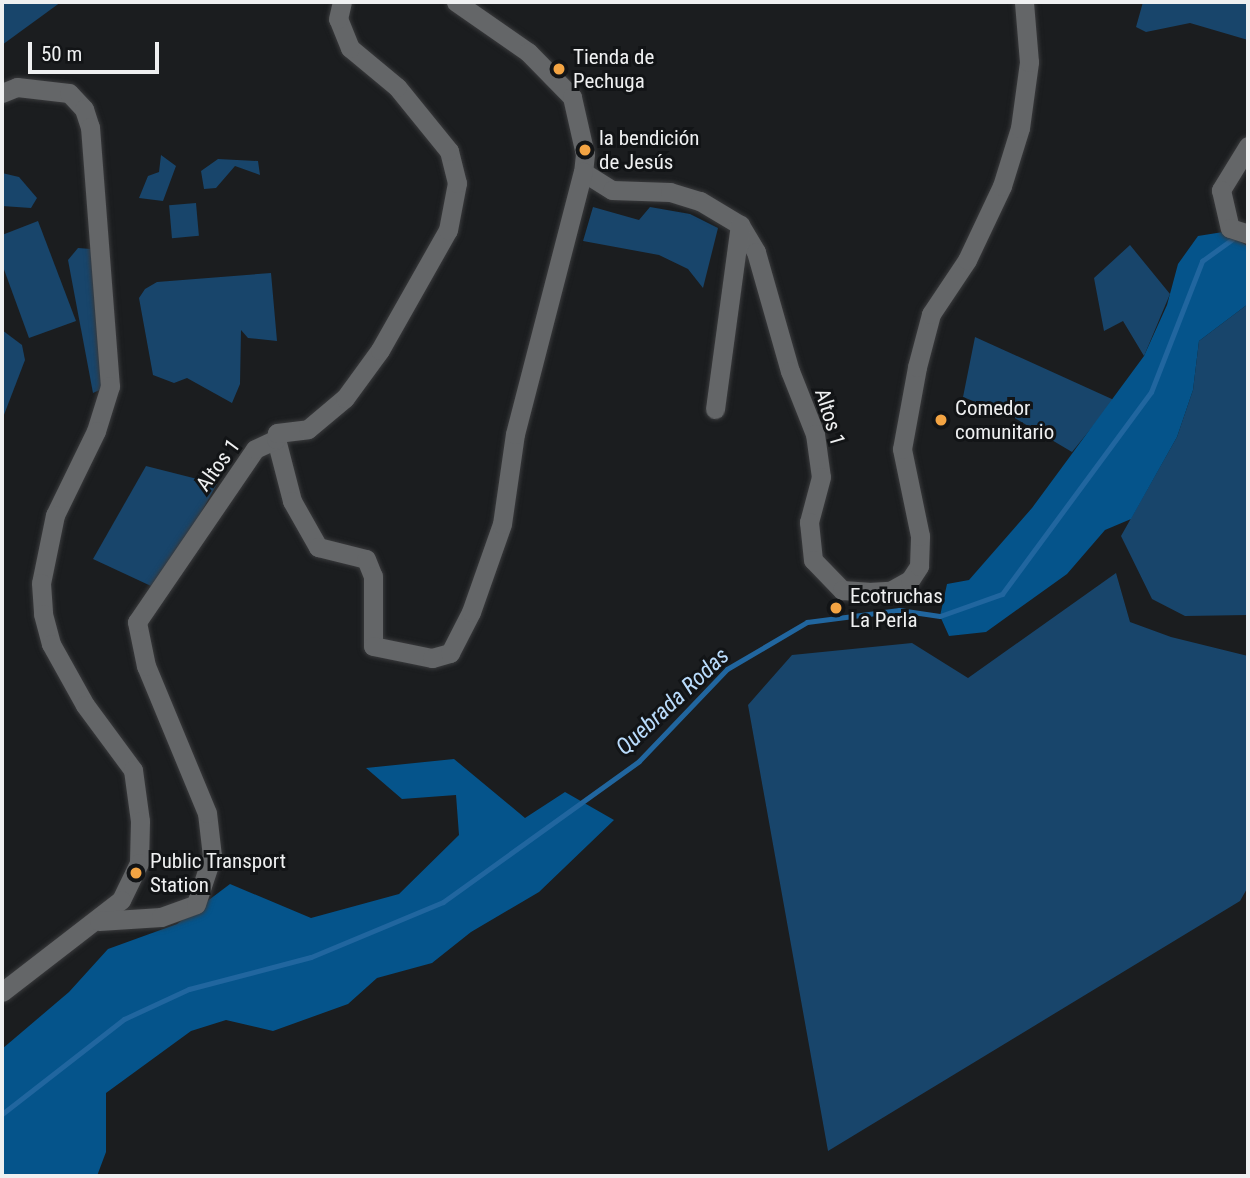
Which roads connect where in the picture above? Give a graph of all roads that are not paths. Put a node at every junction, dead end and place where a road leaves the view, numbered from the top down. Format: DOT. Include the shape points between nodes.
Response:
graph roads {
  1 [pos="342,2"];
  2 [pos="456,2"];
  3 [pos="1024,2"];
  4 [pos="2,93"];
  5 [pos="1248,146"];
  6 [pos="583,172"];
  7 [pos="740,225"];
  8 [pos="1239,231"];
  9 [pos="715,409"];
  10 [pos="276,439"];
  11 [pos="99,921"];
  12 [pos="2,992"];
  1 -- 10 [label="street, Altos 1" via="338,19 349,48 397,87 432,126 449,151 457,183 449,230 380,351 345,398 308,429 277,433"];
  2 -- 6 [label="street" via="528,52 572,97 585,154"];
  3 -- 7 [label="street, Altos 1" via="1029,62 1020,128 1002,186 967,260 931,314 902,449 920,536 919,566 910,580 890,591 842,590 813,560 808,522 821,477 816,434 790,371 757,252"];
  4 -- 11 [label="street" via="17,87 69,93 84,109 93,145 110,386 96,431 55,515 41,583 51,644 85,705 133,770 140,821 139,863 121,900"];
  5 -- 8 [label="street" via="1221,190"];
  6 -- 7 [label="street, Altos 1" via="612,190 670,192 700,201"];
  6 -- 10 [label="street" via="515,434 502,524 471,612 450,653 432,658 373,646 373,576 366,559 318,547 292,501"];
  7 -- 9 [label="street"];
  10 -- 11 [label="street, Altos 1" via="255,449 137,622 146,666 207,813 212,856 196,904 161,917"];
  11 -- 12 [label="street"];
}
